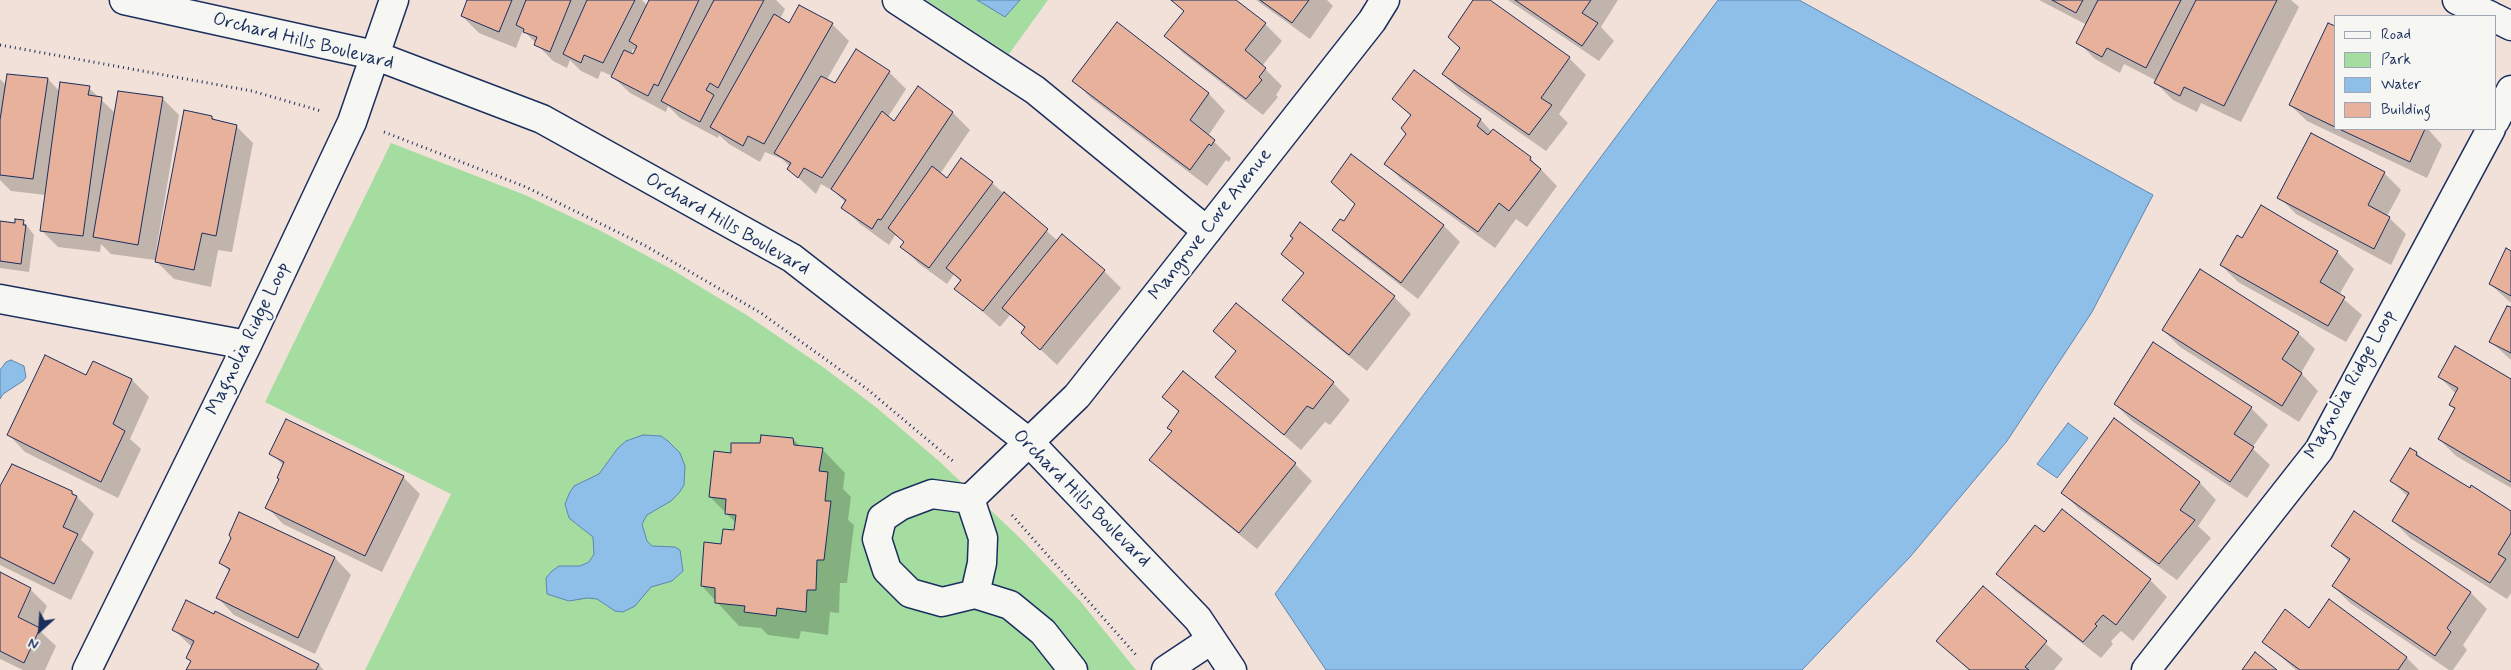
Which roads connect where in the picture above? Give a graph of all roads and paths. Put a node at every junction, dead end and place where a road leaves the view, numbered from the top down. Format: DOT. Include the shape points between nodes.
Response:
graph roads {
  1 [pos="124,0"];
  2 [pos="394,0"];
  3 [pos="897,0"];
  4 [pos="1385,0"];
  5 [pos="2457,0"];
  6 [pos="2489,15"];
  7 [pos="2496,18"];
  8 [pos="2511,26"];
  9 [pos="0,46"];
  10 [pos="374,56"];
  11 [pos="2511,90"];
  12 [pos="2496,119"];
  13 [pos="352,122"];
  14 [pos="2489,130"];
  15 [pos="1207,231"];
  16 [pos="0,299"];
  17 [pos="247,345"];
  18 [pos="1030,443"];
  19 [pos="977,492"];
  20 [pos="974,594"];
  21 [pos="1211,640"];
  22 [pos="1154,666"];
  23 [pos="87,670"];
  24 [pos="1073,670"];
  25 [pos="1232,670"];
  26 [pos="2146,670"];
  1 -- 10 [label="street, Orchard Hills Boulevard"];
  2 -- 10 [label="street, Magnolia Ridge Loop"];
  3 -- 15 [label="street" via="1035,90"];
  4 -- 15 [label="street, Mangrove Cove Avenue" via="1372,21"];
  5 -- 6 [label="street"];
  7 -- 8 [label="street"];
  9 -- 13 [label="path" via="252,91"];
  10 -- 13 [label="street, Magnolia Ridge Loop"];
  10 -- 18 [label="street, Orchard Hills Boulevard" via="542,119 792,258"];
  11 -- 12 [label="street"];
  13 -- 17 [label="street, Magnolia Ridge Loop"];
  13 -- 19 [label="path" via="405,138 526,187 644,244 769,318 867,389"];
  14 -- 26 [label="street, Magnolia Ridge Loop" via="2319,450"];
  15 -- 18 [label="street, Mangrove Cove Avenue" via="1077,396"];
  16 -- 17 [label="street"];
  17 -- 23 [label="street, Magnolia Ridge Loop"];
  18 -- 19 [label="street, Mangrove Cove Avenue"];
  18 -- 21 [label="street, Orchard Hills Boulevard" via="1198,619"];
  19 -- 20 [label="street" via="983,538 982,563"];
  19 -- 20 [label="street" via="932,494 900,506 882,518 877,538 887,570 910,593 942,602"];
  19 -- 22 [label="path" via="993,493"];
  20 -- 24 [label="street" via="1010,605 1043,632"];
  21 -- 22 [label="street"];
  21 -- 25 [label="street, Orchard Hills Boulevard"];
}
